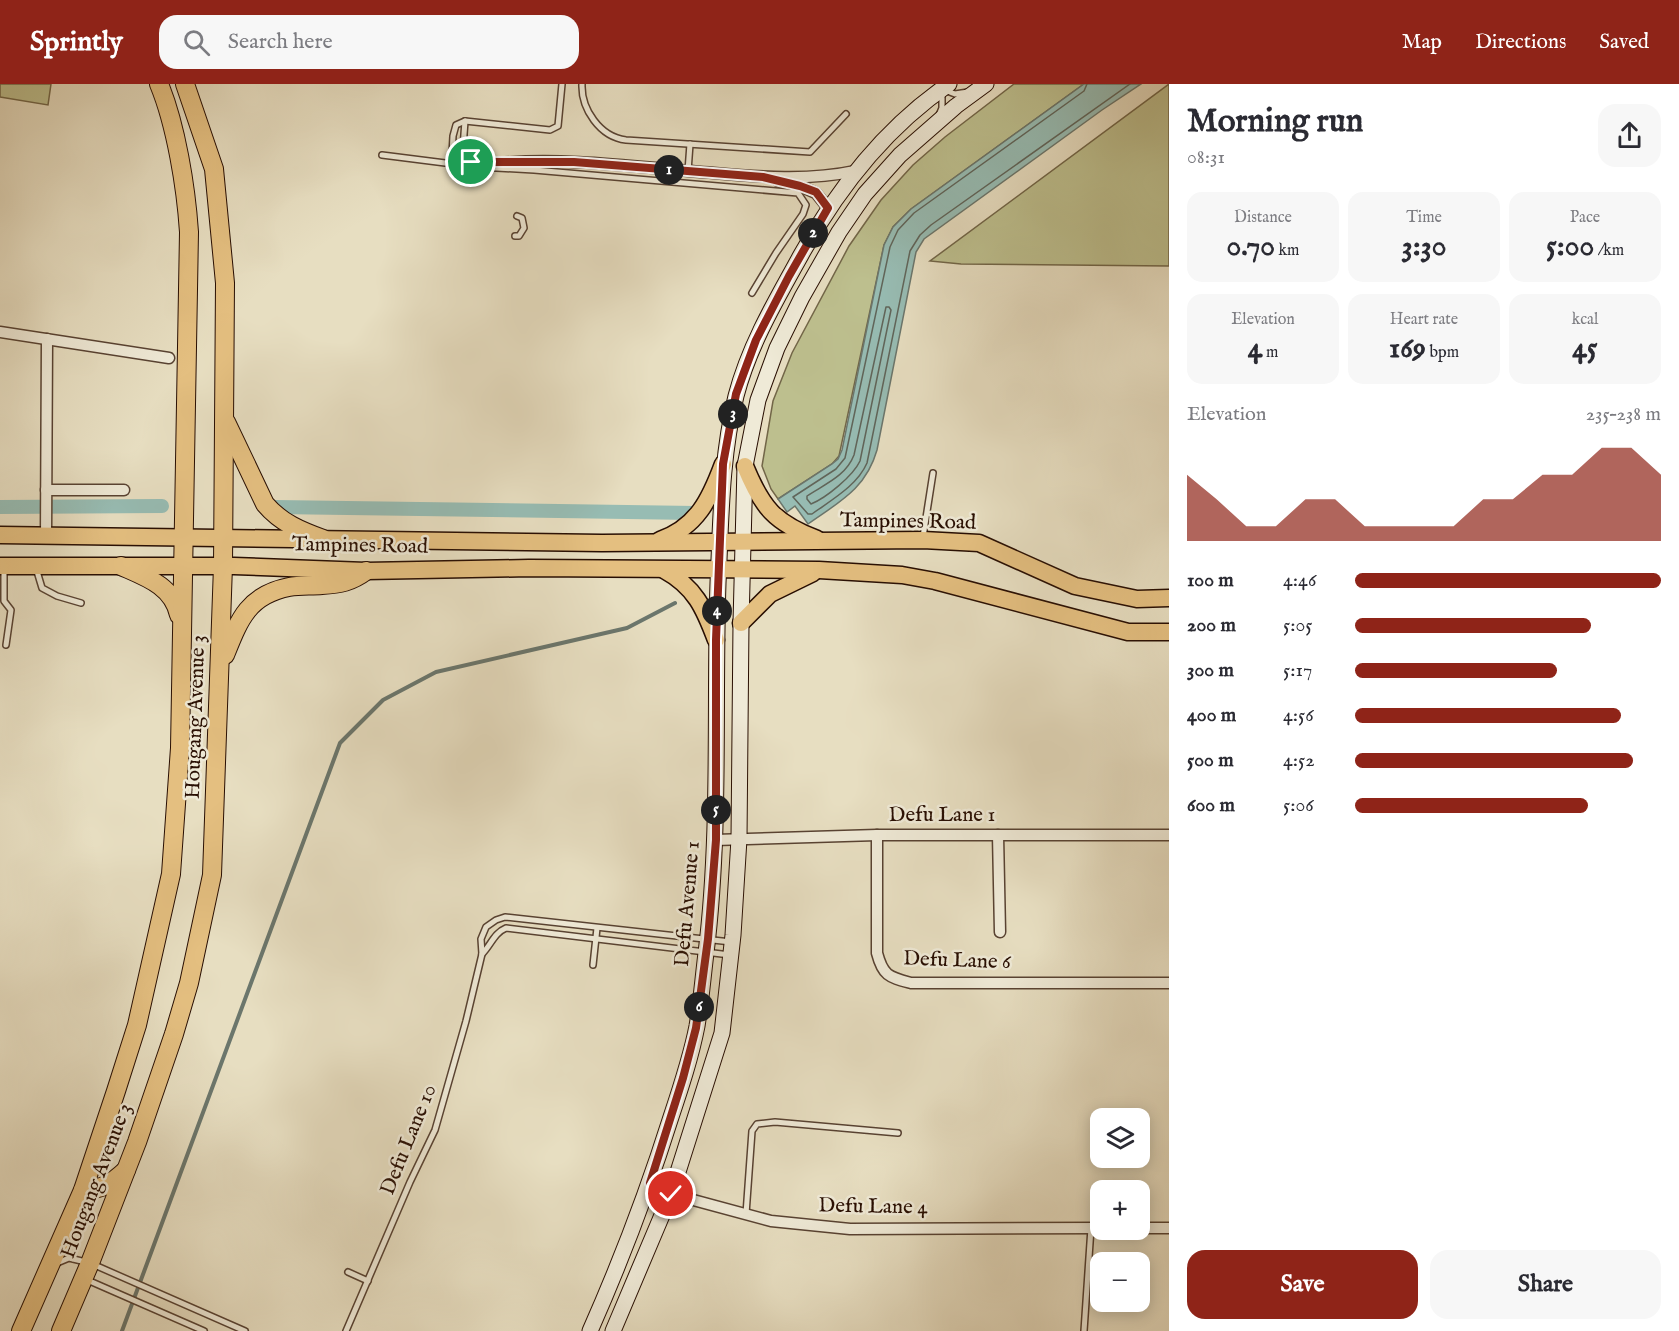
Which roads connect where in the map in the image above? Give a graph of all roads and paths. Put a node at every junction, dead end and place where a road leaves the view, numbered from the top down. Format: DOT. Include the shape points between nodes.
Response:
graph roads {
  1 [pos="159,84"];
  2 [pos="186,84"];
  3 [pos="562,84"];
  4 [pos="582,84"];
  5 [pos="946,86"];
  6 [pos="982,87"];
  7 [pos="846,114"];
  8 [pos="465,121"];
  9 [pos="935,124"];
  10 [pos="690,144"];
  11 [pos="382,155"];
  12 [pos="478,161"];
  13 [pos="461,163"];
  14 [pos="500,163"];
  15 [pos="688,171"];
  16 [pos="855,171"];
  17 [pos="763,177"];
  18 [pos="828,208"];
  19 [pos="517,216"];
  20 [pos="515,237"];
  21 [pos="752,293"];
  22 [pos="0,332"];
  23 [pos="47,339"];
  24 [pos="169,358"];
  25 [pos="224,418"];
  26 [pos="723,464"];
  27 [pos="746,466"];
  28 [pos="933,473"];
  29 [pos="124,490"];
  30 [pos="46,492"];
  31 [pos="0,535"];
  32 [pos="46,536"];
  33 [pos="184,538"];
  34 [pos="224,538"];
  35 [pos="323,539"];
  36 [pos="923,540"];
  37 [pos="720,542"];
  38 [pos="743,542"];
  39 [pos="650,543"];
  40 [pos="825,543"];
  41 [pos="2,566"];
  42 [pos="35,566"];
  43 [pos="122,566"];
  44 [pos="223,566"];
  45 [pos="183,567"];
  46 [pos="663,570"];
  47 [pos="719,570"];
  48 [pos="819,570"];
  49 [pos="366,571"];
  50 [pos="743,571"];
  51 [pos="1169,598"];
  52 [pos="81,603"];
  53 [pos="741,623"];
  54 [pos="1169,632"];
  55 [pos="182,635"];
  56 [pos="716,640"];
  57 [pos="6,645"];
  58 [pos="220,668"];
  59 [pos="877,835"];
  60 [pos="998,835"];
  61 [pos="1169,835"];
  62 [pos="739,839"];
  63 [pos="716,840"];
  64 [pos="597,928"];
  65 [pos="1000,932"];
  66 [pos="596,939"];
  67 [pos="707,945"];
  68 [pos="732,948"];
  69 [pos="482,954"];
  70 [pos="593,965"];
  71 [pos="1169,983"];
  72 [pos="898,1132"];
  73 [pos="127,1168"];
  74 [pos="650,1183"];
  75 [pos="83,1190"];
  76 [pos="671,1194"];
  77 [pos="746,1214"];
  78 [pos="1090,1228"];
  79 [pos="1150,1228"];
  80 [pos="1169,1228"];
  81 [pos="1095,1240"];
  82 [pos="49,1270"];
  83 [pos="87,1271"];
  84 [pos="348,1272"];
  85 [pos="368,1281"];
  86 [pos="21,1331"];
  87 [pos="61,1331"];
  88 [pos="204,1331"];
  89 [pos="245,1331"];
  90 [pos="346,1331"];
  91 [pos="590,1331"];
  92 [pos="613,1331"];
  93 [pos="1084,1331"];
  1 -- 33 [label="highway, Hougang Avenue 3" via="182,175 189,232"];
  2 -- 25 [label="highway, Hougang Avenue 3" via="214,170 225,283"];
  3 -- 8 [label="lane" via="558,126 550,130"];
  4 -- 10 [label="lane" via="583,102 609,135"];
  5 -- 6 [label="lane" via="955,94"];
  5 -- 9 [label="lane"];
  5 -- 16 [label="main road" via="887,135"];
  6 -- 9 [label="main road"];
  7 -- 10 [label="lane" via="810,152"];
  8 -- 13 [label="lane"];
  8 -- 13 [label="lane" via="455,128 452,147 452,155"];
  9 -- 27 [label="main road" via="900,155 866,194 813,276 777,348 758,400"];
  10 -- 15 [label="lane"];
  11 -- 13 [label="lane"];
  12 -- 13 [label="lane"];
  12 -- 14 [label="lane"];
  12 -- 21 [label="lane" via="478,167 798,194 806,205 803,214"];
  14 -- 15 [label="street" via="529,160"];
  15 -- 17 [label="street"];
  16 -- 17 [label="street"];
  16 -- 18 [label="main road"];
  17 -- 18 [label="street" via="816,192"];
  18 -- 26 [label="main road" via="756,340 736,394"];
  19 -- 20 [label="lane" via="522,218 524,228"];
  22 -- 23 [label="street"];
  23 -- 24 [label="street"];
  23 -- 30 [label="street"];
  25 -- 34 [label="highway, Hougang Avenue 3"];
  25 -- 35 [label="highway" via="265,504 287,524"];
  26 -- 37 [label="main road"];
  26 -- 39 [label="main road" via="712,495 692,520 676,534"];
  27 -- 38 [label="main road"];
  27 -- 40 [label="main road" via="768,510 801,533"];
  28 -- 36 [label="lane"];
  29 -- 30 [label="street"];
  30 -- 32 [label="street"];
  31 -- 32 [label="main road, Tampines Road"];
  32 -- 33 [label="main road, Tampines Road"];
  33 -- 34 [label="main road, Tampines Road"];
  33 -- 45 [label="highway, Hougang Avenue 3"];
  34 -- 35 [label="main road, Tampines Road"];
  34 -- 44 [label="highway, Hougang Avenue 3"];
  35 -- 39 [label="main road, Tampines Road"];
  36 -- 40 [label="main road, Tampines Road"];
  36 -- 51 [label="main road, Tampines Road" via="979,543 1075,586 1137,599"];
  37 -- 38 [label="main road, Tampines Road"];
  37 -- 39 [label="main road, Tampines Road"];
  37 -- 47 [label="main road"];
  38 -- 40 [label="main road, Tampines Road"];
  38 -- 50 [label="main road"];
  41 -- 42 [label="main road, Tampines Road"];
  41 -- 57 [label="lane" via="4,601 11,610"];
  42 -- 43 [label="main road, Tampines Road"];
  42 -- 52 [label="lane" via="42,588"];
  43 -- 45 [label="main road, Tampines Road"];
  43 -- 55 [label="highway" via="170,594 176,603"];
  44 -- 45 [label="main road, Tampines Road"];
  44 -- 49 [label="main road, Tampines Road"];
  44 -- 58 [label="highway, Hougang Avenue 3"];
  45 -- 55 [label="highway, Hougang Avenue 3"];
  46 -- 47 [label="main road, Tampines Road"];
  46 -- 49 [label="main road, Tampines Road"];
  46 -- 56 [label="main road" via="680,579 699,600"];
  47 -- 50 [label="main road, Tampines Road"];
  47 -- 56 [label="main road, Defu Avenue 1"];
  48 -- 50 [label="main road, Tampines Road"];
  48 -- 53 [label="main road" via="770,594"];
  48 -- 54 [label="main road, Tampines Road" via="902,575 1128,632"];
  49 -- 58 [label="highway" via="352,581 291,586 254,602 239,620"];
  50 -- 53 [label="main road"];
  53 -- 62 [label="main road"];
  55 -- 75 [label="highway, Hougang Avenue 3" via="180,748 171,874 137,1025"];
  56 -- 63 [label="main road, Defu Avenue 1"];
  58 -- 73 [label="highway, Hougang Avenue 3" via="212,875 174,1034"];
  59 -- 60 [label="street, Defu Lane 1"];
  59 -- 62 [label="street, Defu Lane 1"];
  59 -- 71 [label="street, Defu Lane 6" via="877,953 881,968 891,978 910,983"];
  60 -- 61 [label="street, Defu Lane 1"];
  60 -- 65 [label="street"];
  62 -- 63 [label="street, Defu Lane 1"];
  62 -- 68 [label="main road"];
  63 -- 67 [label="main road, Defu Avenue 1"];
  64 -- 66 [label="lane"];
  64 -- 67 [label="lane, Defu Lane 10"];
  64 -- 69 [label="lane, Defu Lane 10" via="505,917 486,927 481,939"];
  66 -- 67 [label="lane, Defu Lane 10"];
  66 -- 69 [label="lane, Defu Lane 10" via="506,928 499,931"];
  66 -- 70 [label="lane"];
  67 -- 68 [label="lane, Defu Lane 10"];
  67 -- 68 [label="lane, Defu Lane 10"];
  67 -- 74 [label="main road, Defu Avenue 1" via="696,1028"];
  68 -- 76 [label="main road" via="722,1033"];
  69 -- 85 [label="lane, Defu Lane 10" via="435,1130"];
  72 -- 77 [label="lane" via="775,1122 757,1124 752,1131"];
  73 -- 75 [label="highway" via="104,1188"];
  73 -- 83 [label="highway, Hougang Avenue 3"];
  74 -- 76 [label="street, Defu Lane 4"];
  74 -- 91 [label="main road, Defu Avenue 1"];
  75 -- 82 [label="highway, Hougang Avenue 3"];
  76 -- 77 [label="street, Defu Lane 4"];
  76 -- 92 [label="main road"];
  77 -- 78 [label="street, Defu Lane 4" via="771,1221 850,1229"];
  79 -- 80 [label="street"];
  81 -- 93 [label="lane"];
  82 -- 83 [label="lane" via="69,1258"];
  82 -- 86 [label="highway, Hougang Avenue 3"];
  83 -- 87 [label="highway, Hougang Avenue 3"];
  83 -- 88 [label="lane" via="124,1295"];
  83 -- 89 [label="lane" via="130,1280"];
  84 -- 85 [label="lane"];
  85 -- 90 [label="lane, Defu Lane 10"];
}
